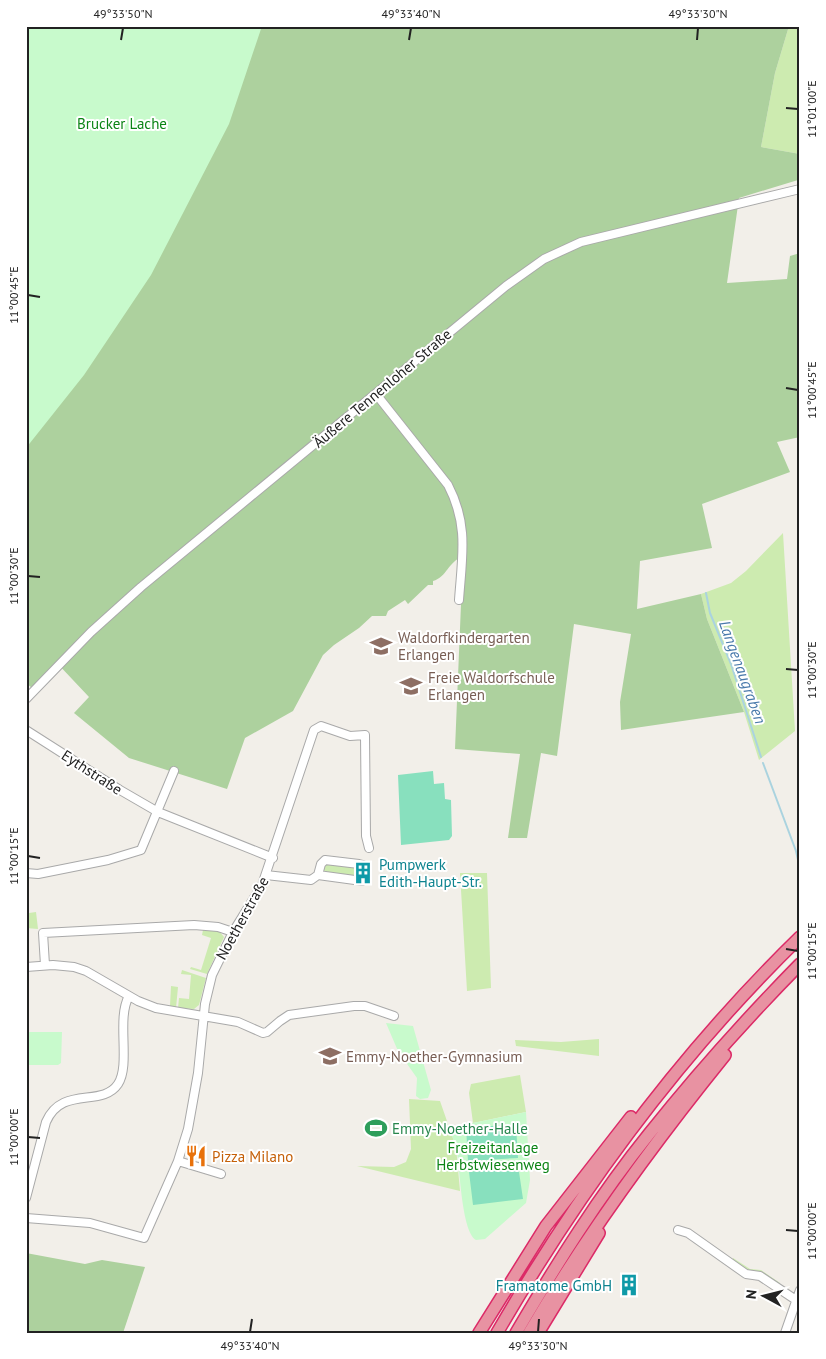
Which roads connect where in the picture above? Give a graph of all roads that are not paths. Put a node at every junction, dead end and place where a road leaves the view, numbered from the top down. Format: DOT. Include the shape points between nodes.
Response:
graph roads {
  1 [pos="800,189"];
  2 [pos="376,394"];
  3 [pos="459,600"];
  4 [pos="26,699"];
  5 [pos="26,730"];
  6 [pos="174,771"];
  7 [pos="158,812"];
  8 [pos="369,848"];
  9 [pos="273,858"];
  10 [pos="26,873"];
  11 [pos="266,875"];
  12 [pos="318,875"];
  13 [pos="233,932"];
  14 [pos="800,937"];
  15 [pos="800,964"];
  16 [pos="45,966"];
  17 [pos="26,967"];
  18 [pos="129,996"];
  19 [pos="203,1016"];
  20 [pos="394,1016"];
  21 [pos="664,1084"];
  22 [pos="645,1157"];
  23 [pos="178,1161"];
  24 [pos="221,1174"];
  25 [pos="26,1198"];
  26 [pos="26,1218"];
  27 [pos="678,1230"];
  28 [pos="800,1290"];
  29 [pos="796,1300"];
  30 [pos="479,1333"];
  31 [pos="497,1333"];
  32 [pos="516,1333"];
  33 [pos="529,1333"];
  34 [pos="538,1333"];
  35 [pos="785,1333"];
  1 -- 2 [label="street, Äußere Tennenloher Straße" via="603,235 558,252 506,286"];
  2 -- 3 [label="street" via="454,496 464,538"];
  2 -- 4 [label="street, Äußere Tennenloher Straße" via="141,587 91,632"];
  5 -- 7 [label="street, Eythstraße"];
  6 -- 7 [label="street"];
  7 -- 9 [label="street, Eythstraße"];
  7 -- 10 [label="street" via="141,850 99,862 38,874"];
  8 -- 9 [label="street, Noetherstraße" via="366,836 365,736 350,736 320,726 314,730"];
  9 -- 11 [label="street, Noetherstraße"];
  11 -- 12 [label="street" via="311,880"];
  11 -- 13 [label="street, Noetherstraße" via="257,897"];
  12 -- 12 [label="street" via="362,881 366,870 363,865 325,860"];
  13 -- 16 [label="street" via="194,925 43,933"];
  13 -- 19 [label="street, Noetherstraße" via="212,975"];
  14 -- 21 [label="highway" via="732,1004"];
  15 -- 22 [label="highway"];
  15 -- 32 [label="highway" via="724,1045 648,1136 567,1250"];
  16 -- 17 [label="street"];
  16 -- 18 [label="street" via="84,970"];
  18 -- 19 [label="street" via="163,1010"];
  18 -- 25 [label="street" via="118,1083 106,1093 66,1101 51,1113"];
  19 -- 20 [label="street" via="241,1022 266,1033 289,1015 354,1006 365,1006"];
  19 -- 23 [label="street, Noetherstraße" via="192,1108"];
  21 -- 30 [label="highway" via="644,1101 570,1193 526,1256"];
  21 -- 31 [label="highway" via="582,1195"];
  22 -- 33 [label="highway" via="564,1273"];
  22 -- 34 [label="highway"];
  23 -- 24 [label="street"];
  23 -- 26 [label="street, Noetherstraße" via="144,1238 90,1223"];
  27 -- 29 [label="street" via="688,1233 746,1274 760,1276"];
  28 -- 29 [label="street"];
  29 -- 35 [label="street"];
}
